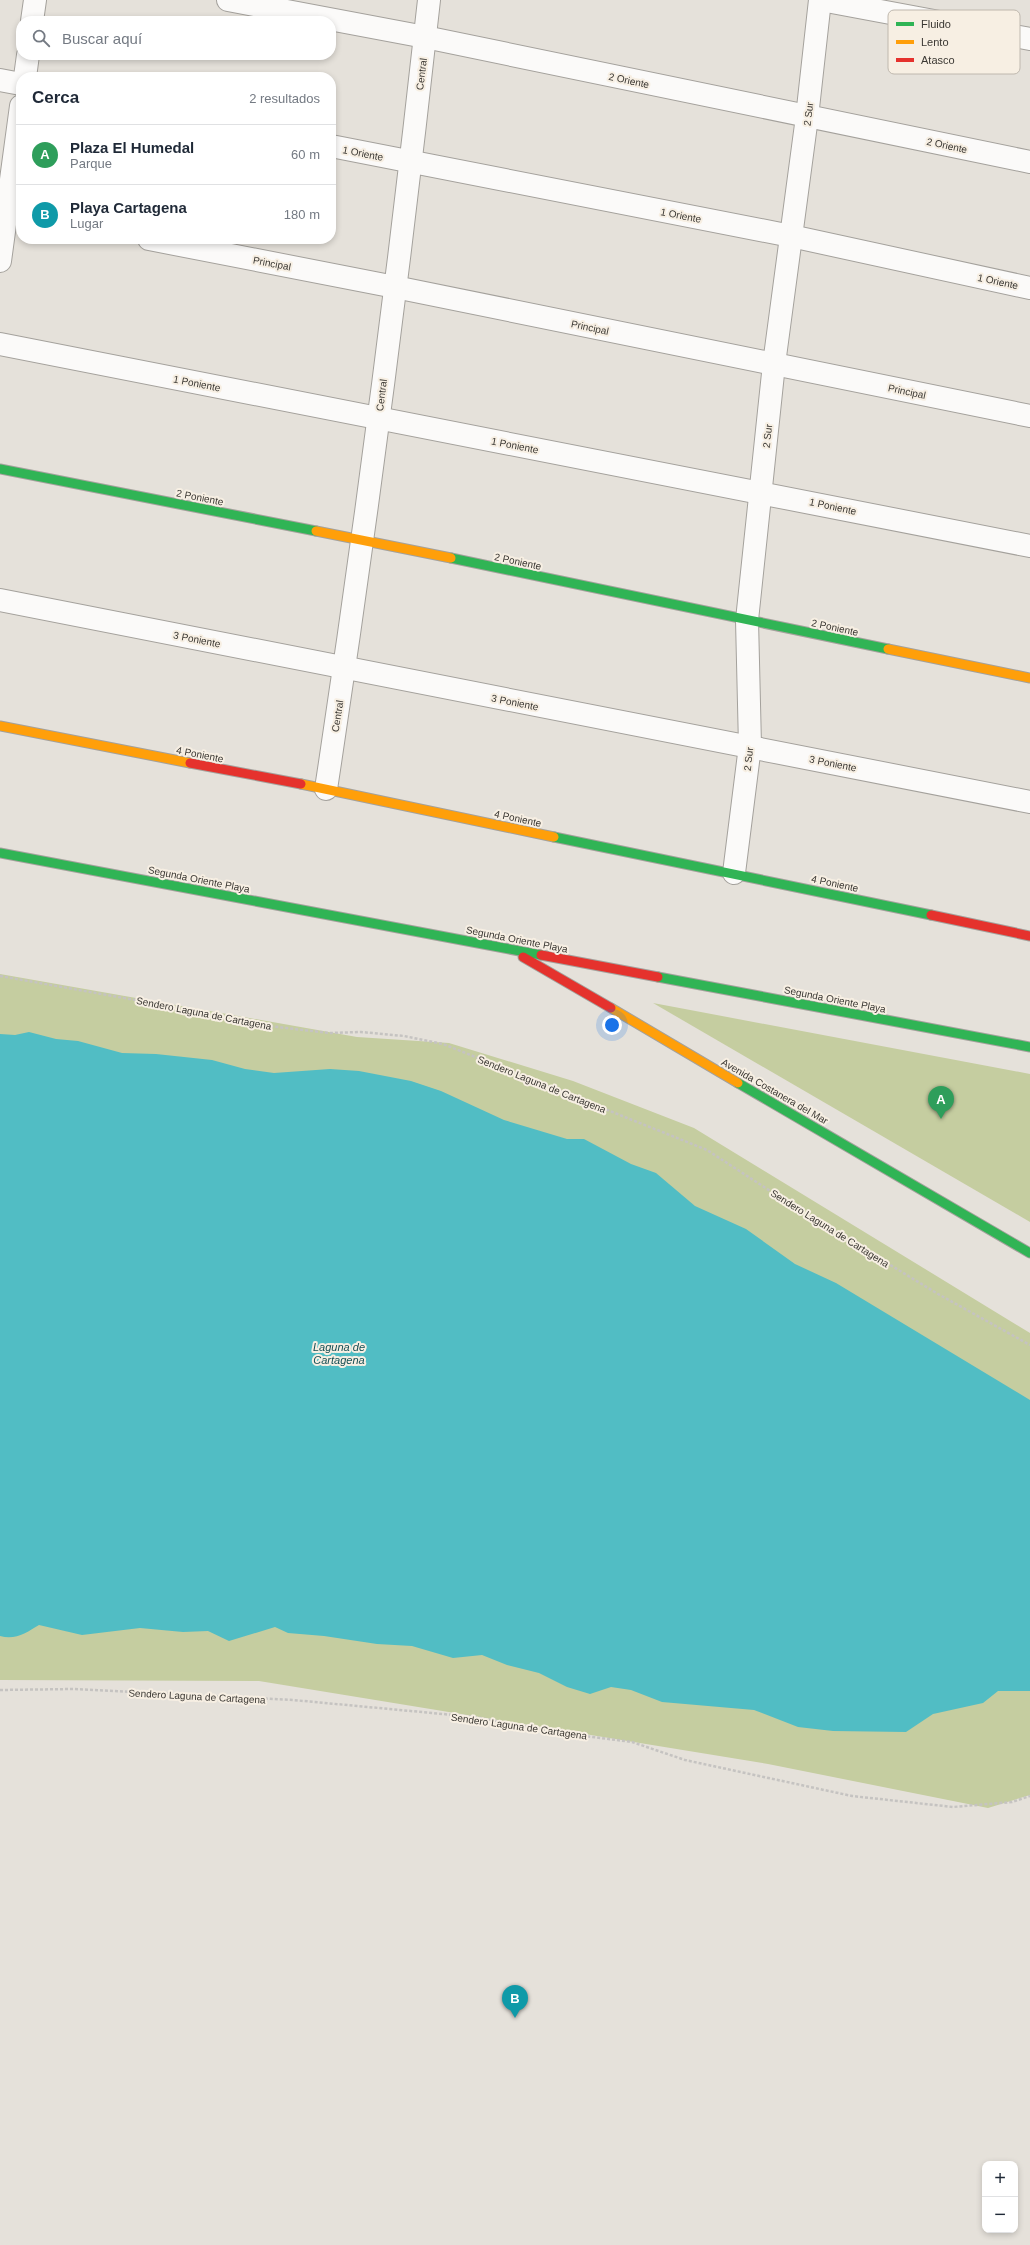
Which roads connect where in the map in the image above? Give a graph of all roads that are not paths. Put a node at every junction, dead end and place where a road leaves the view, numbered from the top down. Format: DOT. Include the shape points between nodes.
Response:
graph roads {
  1 [pos="35,0"];
  2 [pos="228,0"];
  3 [pos="429,0"];
  4 [pos="821,0"];
  5 [pos="888,13"];
  6 [pos="33,16"];
  7 [pos="313,16"];
  8 [pos="336,20"];
  9 [pos="425,37"];
  10 [pos="1020,37"];
  11 [pos="1030,39"];
  12 [pos="27,60"];
  13 [pos="26,72"];
  14 [pos="0,80"];
  15 [pos="16,83"];
  16 [pos="808,117"];
  17 [pos="336,147"];
  18 [pos="16,150"];
  19 [pos="410,162"];
  20 [pos="1030,162"];
  21 [pos="9,212"];
  22 [pos="791,236"];
  23 [pos="176,244"];
  24 [pos="0,261"];
  25 [pos="395,287"];
  26 [pos="1030,288"];
  27 [pos="0,344"];
  28 [pos="774,364"];
  29 [pos="1030,416"];
  30 [pos="378,419"];
  31 [pos="0,468"];
  32 [pos="761,491"];
  33 [pos="362,540"];
  34 [pos="1030,546"];
  35 [pos="0,600"];
  36 [pos="747,620"];
  37 [pos="345,669"];
  38 [pos="1030,678"];
  39 [pos="0,726"];
  40 [pos="750,746"];
  41 [pos="326,790"];
  42 [pos="1030,802"];
  43 [pos="0,853"];
  44 [pos="734,873"];
  45 [pos="1030,936"];
  46 [pos="508,948"];
  47 [pos="1030,1047"];
  48 [pos="1030,1253"];
  1 -- 6 [label="street"];
  2 -- 7 [label="street, 2 Oriente"];
  3 -- 9 [label="street, Central"];
  4 -- 5 [label="street"];
  4 -- 16 [label="street, 2 Sur"];
  8 -- 9 [label="street, 2 Oriente"];
  9 -- 16 [label="street, 2 Oriente"];
  9 -- 19 [label="street, Central"];
  10 -- 11 [label="street"];
  12 -- 13 [label="street"];
  14 -- 15 [label="street"];
  16 -- 20 [label="street, 2 Oriente"];
  16 -- 22 [label="street, 2 Sur"];
  17 -- 19 [label="street, 1 Oriente"];
  18 -- 21 [label="street"];
  19 -- 22 [label="street, 1 Oriente"];
  19 -- 25 [label="street, Central"];
  21 -- 24 [label="street"];
  22 -- 26 [label="street, 1 Oriente"];
  22 -- 28 [label="street, 2 Sur"];
  23 -- 25 [label="street, Principal"];
  25 -- 28 [label="street, Principal"];
  25 -- 30 [label="street, Central"];
  27 -- 30 [label="street, 1 Poniente"];
  28 -- 29 [label="street, Principal"];
  28 -- 32 [label="street, 2 Sur"];
  30 -- 32 [label="street, 1 Poniente"];
  30 -- 33 [label="street, Central"];
  31 -- 33 [label="street, 2 Poniente"];
  32 -- 34 [label="street, 1 Poniente"];
  32 -- 36 [label="street, 2 Sur"];
  33 -- 36 [label="street, 2 Poniente"];
  33 -- 37 [label="street, Central"];
  35 -- 37 [label="street, 3 Poniente"];
  36 -- 38 [label="street, 2 Poniente"];
  36 -- 40 [label="street, 2 Sur"];
  37 -- 40 [label="street, 3 Poniente"];
  37 -- 41 [label="street, Central"];
  39 -- 41 [label="street, 4 Poniente"];
  40 -- 42 [label="street, 3 Poniente"];
  40 -- 44 [label="street, 2 Sur"];
  41 -- 44 [label="street, 4 Poniente"];
  43 -- 46 [label="street, Segunda Oriente Playa"];
  44 -- 45 [label="street, 4 Poniente"];
  46 -- 47 [label="street, Segunda Oriente Playa"];
  46 -- 48 [label="street, Avenida Costanera del Mar"];
}
